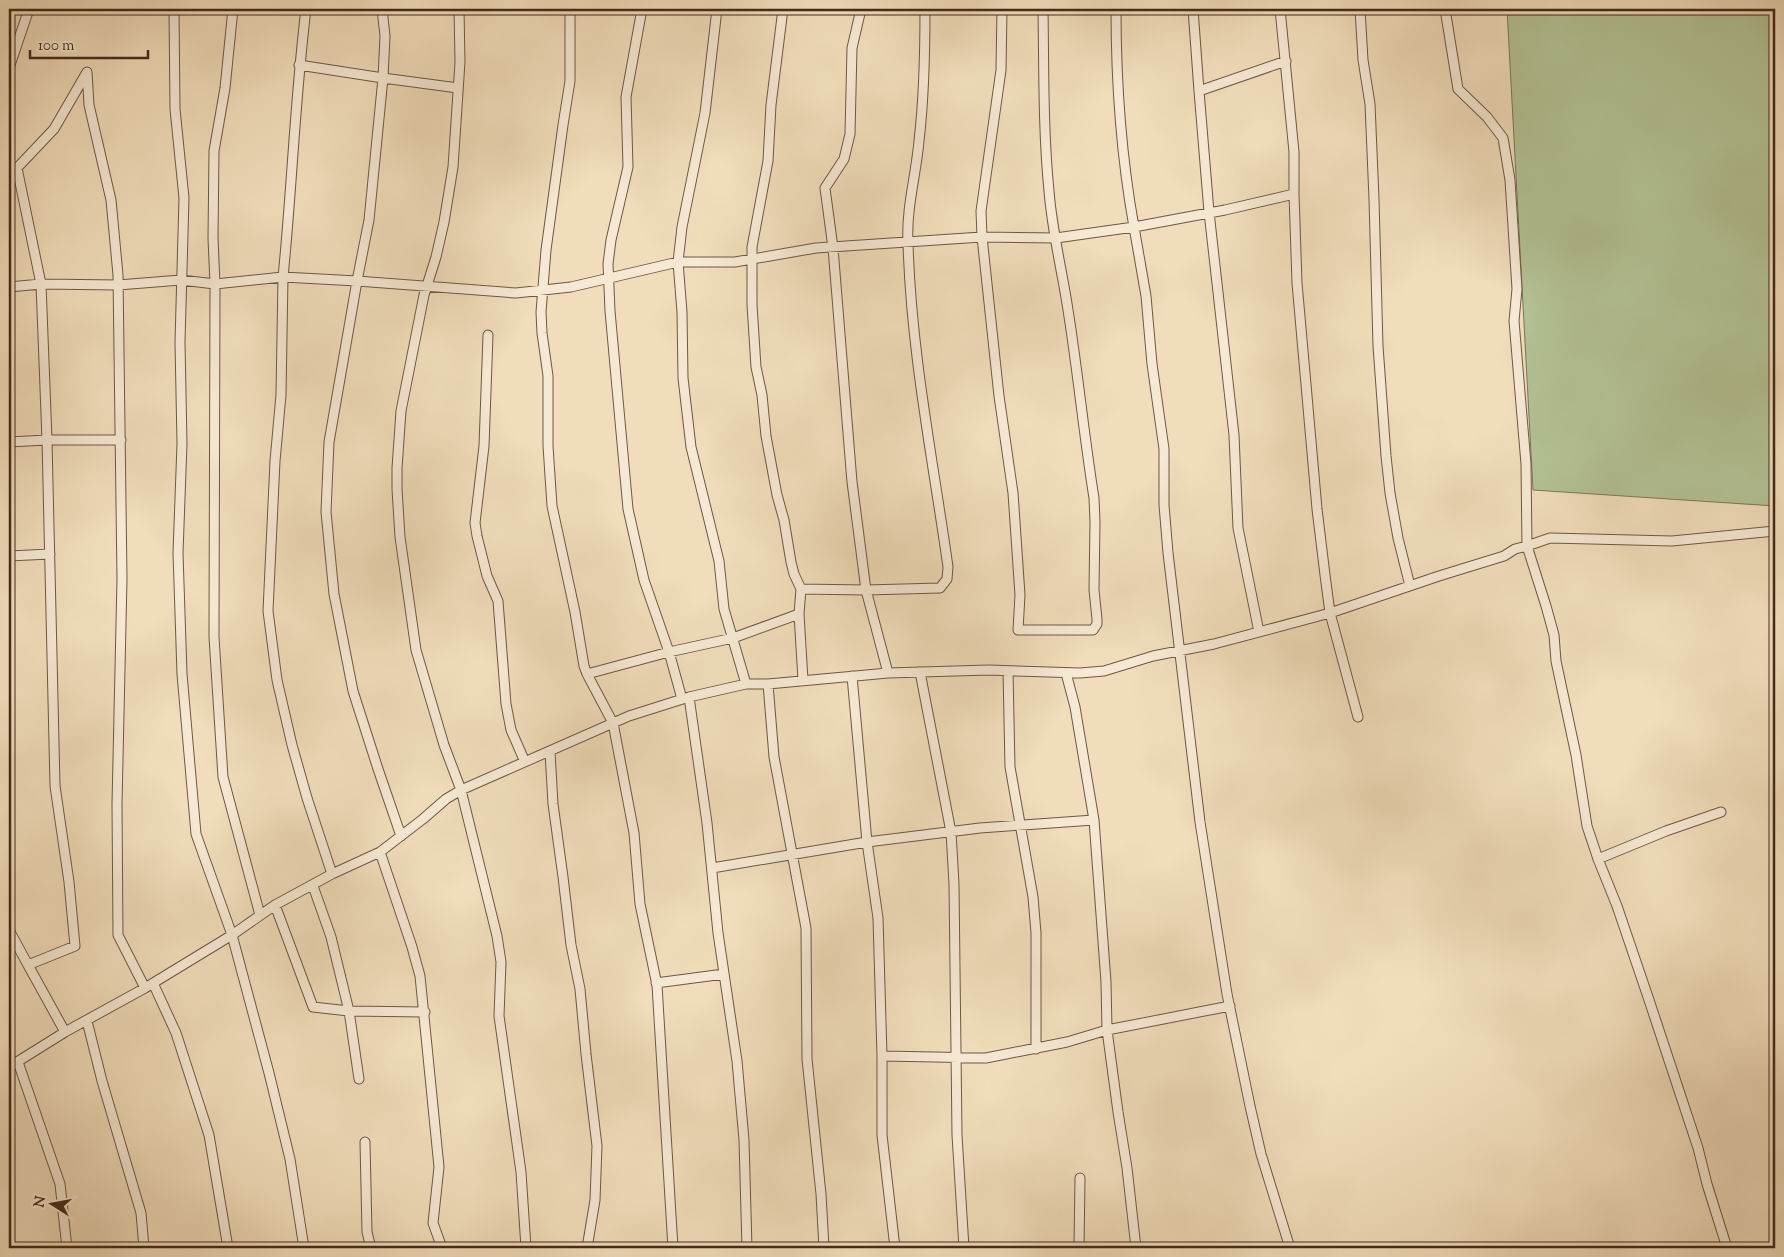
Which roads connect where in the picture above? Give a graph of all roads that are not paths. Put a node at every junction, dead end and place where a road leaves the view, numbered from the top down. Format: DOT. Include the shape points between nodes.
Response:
graph roads {
  1 [pos="30,9"];
  2 [pos="174,9"];
  3 [pos="233,9"];
  4 [pos="306,9"];
  5 [pos="382,9"];
  6 [pos="459,9"];
  7 [pos="570,9"];
  8 [pos="642,9"];
  9 [pos="717,9"];
  10 [pos="783,9"];
  11 [pos="860,9"];
  12 [pos="925,9"];
  13 [pos="1002,9"];
  14 [pos="1043,9"];
  15 [pos="1116,9"];
  16 [pos="1193,9"];
  17 [pos="1280,9"];
  18 [pos="1360,9"];
  19 [pos="1445,9"];
  20 [pos="1286,61"];
  21 [pos="299,65"];
  22 [pos="9,68"];
  23 [pos="383,78"];
  24 [pos="458,88"];
  25 [pos="1199,91"];
  26 [pos="1294,194"];
  27 [pos="1208,212"];
  28 [pos="1134,227"];
  29 [pos="982,237"];
  30 [pos="1056,238"];
  31 [pos="908,242"];
  32 [pos="833,248"];
  33 [pos="753,259"];
  34 [pos="678,262"];
  35 [pos="284,277"];
  36 [pos="608,278"];
  37 [pos="181,280"];
  38 [pos="357,280"];
  39 [pos="40,284"];
  40 [pos="215,284"];
  41 [pos="118,285"];
  42 [pos="426,287"];
  43 [pos="9,288"];
  44 [pos="542,290"];
  45 [pos="488,335"];
  46 [pos="47,440"];
  47 [pos="121,440"];
  48 [pos="9,442"];
  49 [pos="1775,530"];
  50 [pos="1527,546"];
  51 [pos="50,554"];
  52 [pos="9,556"];
  53 [pos="1410,586"];
  54 [pos="801,589"];
  55 [pos="866,590"];
  56 [pos="1330,613"];
  57 [pos="799,614"];
  58 [pos="1259,632"];
  59 [pos="734,638"];
  60 [pos="1180,651"];
  61 [pos="669,652"];
  62 [pos="1008,671"];
  63 [pos="920,672"];
  64 [pos="888,673"];
  65 [pos="1066,673"];
  66 [pos="587,674"];
  67 [pos="852,676"];
  68 [pos="804,680"];
  69 [pos="746,684"];
  70 [pos="768,684"];
  71 [pos="685,698"];
  72 [pos="1358,717"];
  73 [pos="613,723"];
  74 [pos="550,752"];
  75 [pos="526,762"];
  76 [pos="461,790"];
  77 [pos="1721,812"];
  78 [pos="1094,820"];
  79 [pos="1021,824"];
  80 [pos="951,832"];
  81 [pos="401,836"];
  82 [pos="867,842"];
  83 [pos="380,852"];
  84 [pos="792,855"];
  85 [pos="1598,859"];
  86 [pos="712,868"];
  87 [pos="332,874"];
  88 [pos="313,886"];
  89 [pos="275,906"];
  90 [pos="260,915"];
  91 [pos="9,930"];
  92 [pos="232,935"];
  93 [pos="28,965"];
  94 [pos="724,974"];
  95 [pos="656,983"];
  96 [pos="149,986"];
  97 [pos="1230,1006"];
  98 [pos="348,1011"];
  99 [pos="424,1012"];
  100 [pos="87,1020"];
  101 [pos="1107,1030"];
  102 [pos="65,1032"];
  103 [pos="1036,1049"];
  104 [pos="882,1056"];
  105 [pos="956,1058"];
  106 [pos="18,1062"];
  107 [pos="9,1067"];
  108 [pos="358,1079"];
  109 [pos="365,1142"];
  110 [pos="1080,1178"];
  111 [pos="67,1248"];
  112 [pos="144,1248"];
  113 [pos="228,1248"];
  114 [pos="304,1248"];
  115 [pos="371,1248"];
  116 [pos="442,1248"];
  117 [pos="526,1248"];
  118 [pos="587,1248"];
  119 [pos="673,1248"];
  120 [pos="746,1248"];
  121 [pos="824,1248"];
  122 [pos="895,1248"];
  123 [pos="964,1248"];
  124 [pos="1079,1248"];
  125 [pos="1136,1248"];
  126 [pos="1290,1248"];
  127 [pos="1727,1248"];
  1 -- 22 [label="street"];
  2 -- 37 [label="street" via="175,110 184,198"];
  3 -- 40 [label="street" via="226,88 214,152"];
  4 -- 21 [label="street"];
  5 -- 23 [label="street" via="385,36"];
  6 -- 24 [label="street"];
  7 -- 44 [label="street" via="570,81"];
  8 -- 36 [label="street" via="626,97 628,167 611,240"];
  9 -- 34 [label="street" via="705,114"];
  10 -- 33 [label="street" via="771,105 768,161 753,233"];
  11 -- 32 [label="street" via="852,48 850,134 844,159 825,186"];
  12 -- 31 [label="street" via="923,109"];
  13 -- 29 [label="street" via="1001,70 981,211"];
  14 -- 30 [label="street" via="1048,191"];
  15 -- 28 [label="street" via="1122,152"];
  16 -- 25 [label="street"];
  17 -- 20 [label="street"];
  18 -- 53 [label="street" via="1370,104 1378,346 1386,456 1398,538"];
  19 -- 50 [label="street" via="1458,89 1503,138 1510,180 1517,289 1514,321 1526,464"];
  20 -- 25 [label="street"];
  20 -- 26 [label="street" via="1294,152"];
  21 -- 23 [label="street"];
  21 -- 35 [label="street"];
  23 -- 24 [label="street"];
  23 -- 38 [label="street" via="370,220"];
  24 -- 42 [label="street" via="453,167 444,222"];
  25 -- 27 [label="street"];
  26 -- 27 [label="street"];
  26 -- 56 [label="street" via="1297,283 1317,509"];
  27 -- 28 [label="street"];
  27 -- 58 [label="street" via="1234,435 1238,528"];
  28 -- 30 [label="street"];
  28 -- 60 [label="street" via="1146,296 1164,449 1164,505"];
  29 -- 30 [label="street"];
  29 -- 30 [label="street" via="1013,493 1020,595 1018,630 1092,630 1097,624 1094,498"];
  29 -- 31 [label="street"];
  31 -- 32 [label="street"];
  31 -- 55 [label="street" via="918,360 948,567 947,579 940,588"];
  32 -- 33 [label="street"];
  32 -- 55 [label="street" via="852,482"];
  33 -- 34 [label="street"];
  33 -- 54 [label="street" via="753,335 766,436 791,562"];
  34 -- 36 [label="street"];
  34 -- 59 [label="street" via="683,378 691,447 719,561 724,609"];
  35 -- 38 [label="street"];
  35 -- 40 [label="street"];
  35 -- 87 [label="street" via="281,395 268,611 277,680 292,745"];
  36 -- 44 [label="street"];
  36 -- 61 [label="street" via="628,509 644,580"];
  37 -- 40 [label="street"];
  37 -- 41 [label="street"];
  37 -- 92 [label="street" via="182,444 178,553 182,674 196,834"];
  38 -- 42 [label="street"];
  38 -- 81 [label="street" via="329,442 326,512 334,594 353,691"];
  39 -- 41 [label="street"];
  39 -- 41 [label="street" via="17,168 54,129 87,72 89,105 111,200"];
  39 -- 43 [label="street"];
  39 -- 46 [label="street"];
  40 -- 90 [label="street" via="214,637 223,777"];
  41 -- 47 [label="street"];
  42 -- 44 [label="street" via="516,292"];
  42 -- 76 [label="street" via="401,411 396,468 400,537 416,650"];
  44 -- 66 [label="street" via="551,496"];
  45 -- 75 [label="street" via="484,446 476,536 498,601 511,730"];
  46 -- 47 [label="street"];
  46 -- 48 [label="street"];
  46 -- 51 [label="street"];
  47 -- 96 [label="street" via="118,935"];
  49 -- 50 [label="street" via="1672,540 1550,538"];
  50 -- 53 [label="street"];
  50 -- 85 [label="street" via="1554,636 1558,676 1576,755 1587,826"];
  51 -- 52 [label="street"];
  51 -- 93 [label="street" via="55,786 75,946"];
  53 -- 56 [label="street"];
  54 -- 55 [label="street"];
  54 -- 57 [label="street"];
  55 -- 64 [label="street"];
  56 -- 58 [label="street"];
  56 -- 72 [label="street"];
  57 -- 59 [label="street"];
  57 -- 68 [label="street"];
  58 -- 60 [label="street"];
  59 -- 61 [label="street"];
  59 -- 69 [label="street"];
  60 -- 65 [label="street" via="1104,671"];
  60 -- 97 [label="street" via="1200,822"];
  61 -- 66 [label="street"];
  61 -- 71 [label="street"];
  62 -- 63 [label="street"];
  62 -- 65 [label="street"];
  62 -- 79 [label="street" via="1010,767"];
  63 -- 64 [label="street"];
  63 -- 80 [label="street"];
  64 -- 67 [label="street"];
  65 -- 78 [label="street"];
  66 -- 73 [label="street"];
  67 -- 68 [label="street"];
  67 -- 82 [label="street"];
  68 -- 70 [label="street"];
  69 -- 70 [label="street"];
  69 -- 71 [label="street"];
  70 -- 84 [label="street" via="774,757"];
  71 -- 73 [label="street"];
  71 -- 86 [label="street"];
  73 -- 74 [label="street"];
  73 -- 95 [label="street" via="634,833 640,904"];
  74 -- 75 [label="street"];
  74 -- 118 [label="street" via="552,804 580,989 597,1146 595,1200"];
  75 -- 76 [label="street"];
  76 -- 81 [label="street"];
  76 -- 117 [label="street" via="501,962 499,1016 521,1172"];
  77 -- 85 [label="street"];
  78 -- 79 [label="street"];
  78 -- 101 [label="street"];
  79 -- 80 [label="street"];
  79 -- 103 [label="street" via="1036,933"];
  80 -- 82 [label="street"];
  80 -- 105 [label="street"];
  81 -- 83 [label="street"];
  82 -- 84 [label="street"];
  82 -- 104 [label="street" via="878,918"];
  83 -- 87 [label="street"];
  83 -- 99 [label="street" via="420,976"];
  84 -- 86 [label="street"];
  84 -- 121 [label="street" via="806,928 807,1059"];
  85 -- 127 [label="street" via="1649,1000"];
  86 -- 94 [label="street"];
  87 -- 88 [label="street"];
  88 -- 89 [label="street"];
  88 -- 98 [label="street" via="330,937"];
  89 -- 90 [label="street"];
  89 -- 98 [label="street" via="313,1007"];
  90 -- 92 [label="street"];
  91 -- 93 [label="street"];
  92 -- 96 [label="street"];
  92 -- 114 [label="street" via="290,1159"];
  93 -- 102 [label="street"];
  94 -- 95 [label="street"];
  94 -- 120 [label="street" via="744,1140"];
  95 -- 119 [label="street"];
  96 -- 100 [label="street"];
  96 -- 113 [label="street" via="176,1033 209,1135"];
  97 -- 101 [label="street"];
  97 -- 126 [label="street" via="1261,1154"];
  98 -- 99 [label="street"];
  98 -- 108 [label="street"];
  99 -- 116 [label="street" via="439,1167 433,1223"];
  100 -- 102 [label="street"];
  100 -- 112 [label="street" via="141,1213"];
  101 -- 103 [label="street"];
  101 -- 125 [label="street"];
  102 -- 106 [label="street"];
  103 -- 105 [label="street" via="986,1058"];
  104 -- 105 [label="street"];
  104 -- 122 [label="street" via="882,1136"];
  105 -- 123 [label="street" via="958,1168"];
  106 -- 107 [label="street"];
  106 -- 111 [label="street" via="60,1184"];
  109 -- 115 [label="street" via="367,1232"];
  110 -- 124 [label="street"];
}
